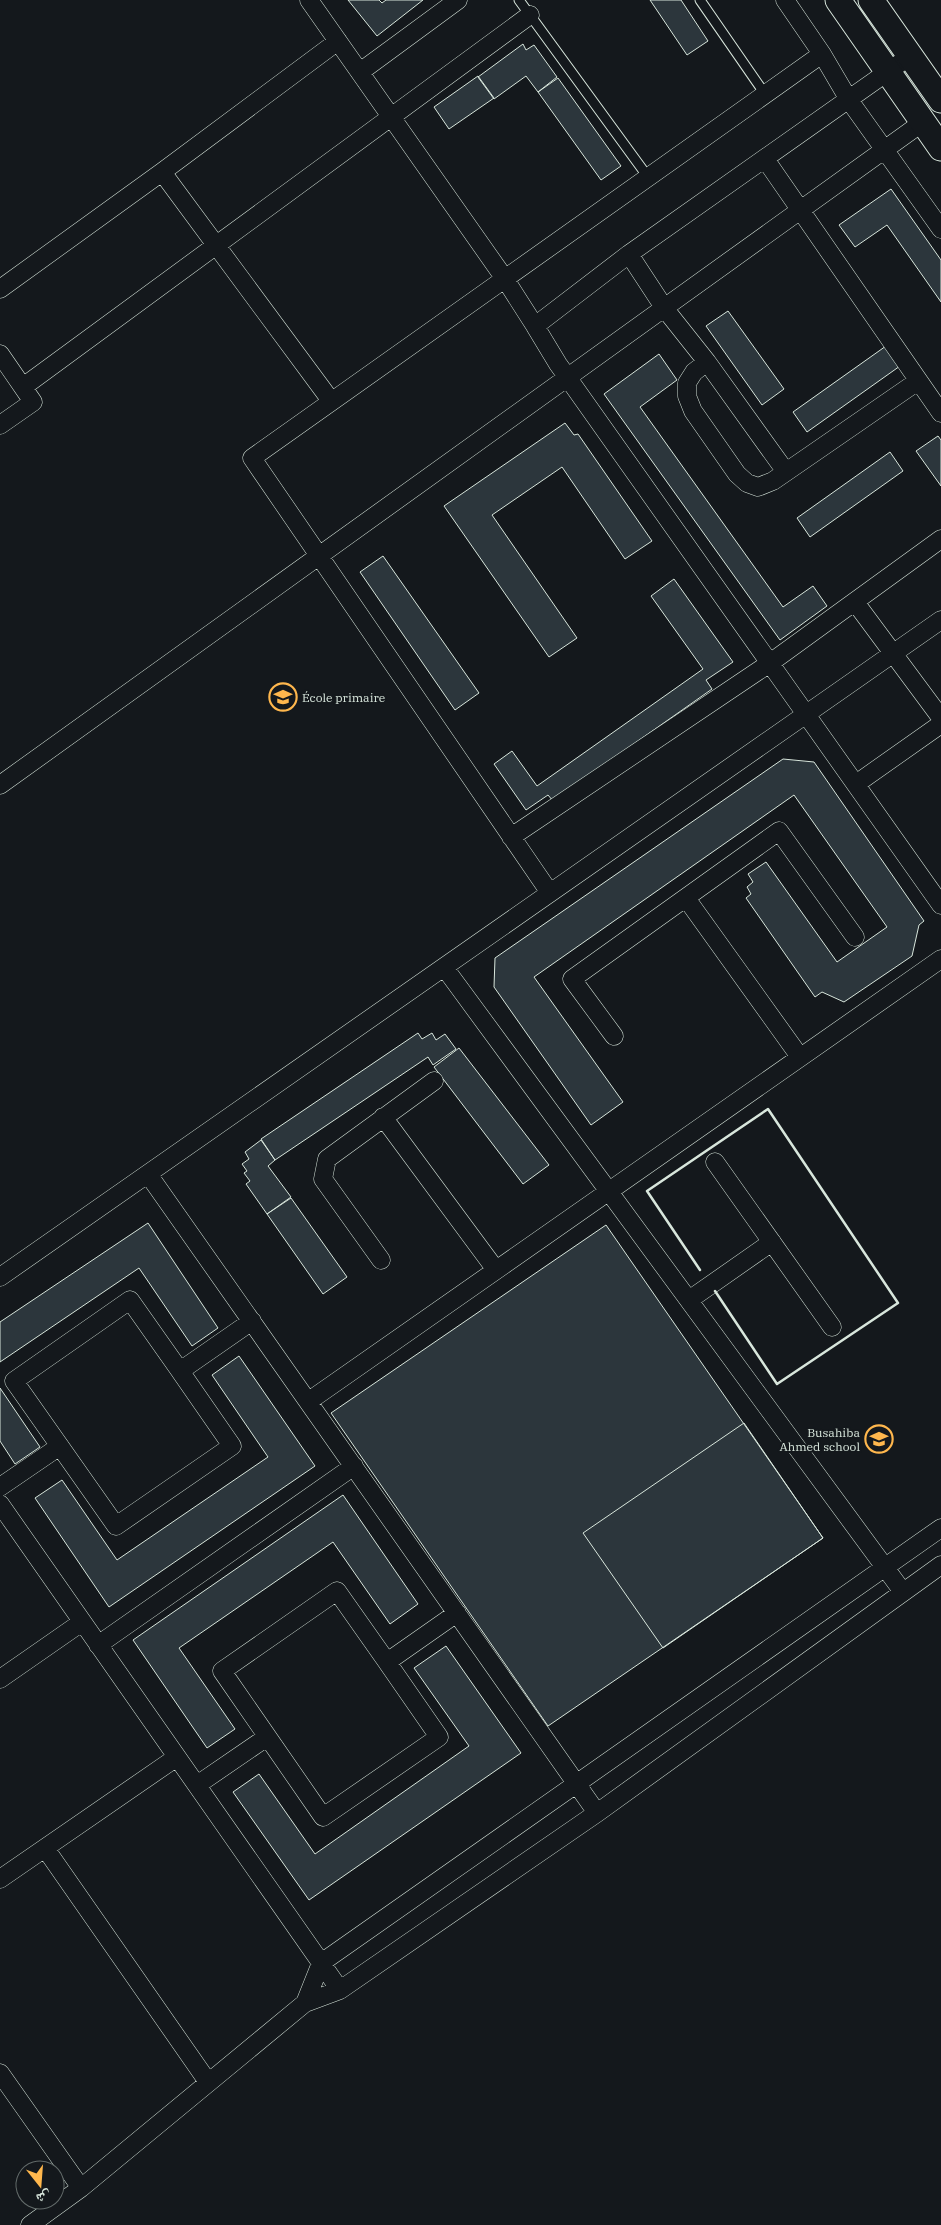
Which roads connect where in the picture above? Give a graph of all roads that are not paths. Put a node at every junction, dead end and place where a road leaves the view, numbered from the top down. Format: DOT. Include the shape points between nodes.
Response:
graph roads {
  1 [pos="309,0"];
  2 [pos="458,0"];
  3 [pos="519,0"];
  4 [pos="700,0"];
  5 [pos="785,0"];
  6 [pos="838,0"];
  7 [pos="871,0"];
  8 [pos="530,15"];
  9 [pos="338,41"];
  10 [pos="822,54"];
  11 [pos="910,56"];
  12 [pos="360,72"];
  13 [pos="889,72"];
  14 [pos="765,94"];
  15 [pos="849,100"];
  16 [pos="941,100"];
  17 [pos="391,117"];
  18 [pos="923,122"];
  19 [pos="941,148"];
  20 [pos="885,150"];
  21 [pos="765,159"];
  22 [pos="162,172"];
  23 [pos="648,177"];
  24 [pos="800,210"];
  25 [pos="941,229"];
  26 [pos="216,245"];
  27 [pos="629,254"];
  28 [pos="505,279"];
  29 [pos="0,289"];
  30 [pos="665,309"];
  31 [pos="535,326"];
  32 [pos="0,354"];
  33 [pos="707,362"];
  34 [pos="568,377"];
  35 [pos="918,381"];
  36 [pos="22,386"];
  37 [pos="326,394"];
  38 [pos="941,413"];
  39 [pos="0,425"];
  40 [pos="786,472"];
  41 [pos="941,539"];
  42 [pos="319,556"];
  43 [pos="856,602"];
  44 [pos="941,620"];
  45 [pos="893,654"];
  46 [pos="770,663"];
  47 [pos="805,715"];
  48 [pos="941,718"];
  49 [pos="941,724"];
  50 [pos="0,784"];
  51 [pos="856,784"];
  52 [pos="512,837"];
  53 [pos="550,893"];
  54 [pos="686,898"];
  55 [pos="941,904"];
  56 [pos="855,938"];
  57 [pos="941,959"];
  58 [pos="444,967"];
  59 [pos="614,1036"];
  60 [pos="800,1057"];
  61 [pos="434,1081"];
  62 [pos="382,1117"];
  63 [pos="715,1162"];
  64 [pos="148,1174"];
  65 [pos="609,1190"];
  66 [pos="772,1242"];
  67 [pos="381,1260"];
  68 [pos="496,1270"];
  69 [pos="0,1277"];
  70 [pos="689,1300"];
  71 [pos="252,1320"];
  72 [pos="832,1327"];
  73 [pos="180,1371"];
  74 [pos="308,1401"];
  75 [pos="60,1446"];
  76 [pos="354,1466"];
  77 [pos="0,1487"];
  78 [pos="0,1504"];
  79 [pos="941,1528"];
  80 [pos="941,1565"];
  81 [pos="885,1567"];
  82 [pos="903,1592"];
  83 [pos="457,1613"];
  84 [pos="82,1622"];
  85 [pos="98,1645"];
  86 [pos="387,1662"];
  87 [pos="0,1679"];
  88 [pos="267,1737"];
  89 [pos="176,1756"];
  90 [pos="576,1783"];
  91 [pos="197,1785"];
  92 [pos="597,1813"];
  93 [pos="45,1848"];
  94 [pos="0,1879"];
  95 [pos="322,1963"];
  96 [pos="340,1990"];
  97 [pos="305,2004"];
  98 [pos="0,2073"];
  99 [pos="208,2082"];
  100 [pos="81,2188"];
  101 [pos="30,2225"];
  1 -- 9 [label="street"];
  2 -- 12 [label="street"];
  3 -- 8 [label="lane"];
  4 -- 14 [label="lane"];
  5 -- 10 [label="street"];
  6 -- 13 [label="main road"];
  7 -- 11 [label="main road"];
  8 -- 17 [label="street"];
  8 -- 23 [label="lane"];
  9 -- 12 [label="street"];
  9 -- 22 [label="street"];
  10 -- 14 [label="street"];
  10 -- 15 [label="street"];
  11 -- 13 [label="street"];
  11 -- 16 [label="main road"];
  12 -- 17 [label="street"];
  13 -- 15 [label="street"];
  13 -- 18 [label="main road"];
  14 -- 23 [label="street"];
  15 -- 20 [label="street"];
  15 -- 21 [label="street"];
  17 -- 26 [label="street"];
  17 -- 28 [label="street"];
  18 -- 19 [label="main road"];
  18 -- 20 [label="street"];
  20 -- 24 [label="street"];
  20 -- 25 [label="street"];
  21 -- 24 [label="street"];
  21 -- 27 [label="street"];
  22 -- 26 [label="street"];
  22 -- 29 [label="street"];
  23 -- 28 [label="street"];
  24 -- 30 [label="street"];
  24 -- 35 [label="street"];
  26 -- 36 [label="street"];
  26 -- 37 [label="street"];
  27 -- 30 [label="street"];
  27 -- 31 [label="street"];
  28 -- 31 [label="street"];
  28 -- 42 [label="street" via="252,458"];
  30 -- 33 [label="street"];
  30 -- 34 [label="street"];
  31 -- 34 [label="street"];
  32 -- 36 [label="street"];
  33 -- 40 [label="street"];
  33 -- 40 [label="street" via="694,372 687,383 687,396 738,474 747,483 758,487"];
  34 -- 42 [label="street"];
  34 -- 46 [label="street"];
  35 -- 38 [label="street"];
  35 -- 40 [label="street"];
  36 -- 39 [label="street" via="33,402"];
  41 -- 43 [label="street"];
  42 -- 50 [label="street"];
  42 -- 52 [label="street"];
  43 -- 45 [label="street"];
  43 -- 46 [label="street"];
  44 -- 45 [label="street"];
  45 -- 47 [label="street"];
  45 -- 48 [label="street"];
  46 -- 47 [label="street"];
  46 -- 52 [label="street"];
  47 -- 51 [label="street"];
  47 -- 53 [label="street"];
  49 -- 51 [label="street"];
  51 -- 55 [label="street"];
  52 -- 53 [label="street"];
  53 -- 58 [label="street"];
  54 -- 56 [label="street" via="779,831"];
  54 -- 59 [label="street" via="572,979"];
  54 -- 60 [label="street"];
  57 -- 60 [label="street"];
  58 -- 64 [label="street"];
  58 -- 65 [label="street"];
  60 -- 65 [label="street"];
  61 -- 62 [label="street"];
  62 -- 67 [label="street" via="327,1159 323,1179"];
  62 -- 68 [label="street"];
  63 -- 66 [label="street"];
  64 -- 69 [label="street"];
  64 -- 71 [label="street"];
  65 -- 68 [label="street"];
  65 -- 70 [label="street"];
  66 -- 70 [label="street"];
  66 -- 72 [label="street"];
  68 -- 74 [label="street"];
  70 -- 81 [label="street"];
  71 -- 73 [label="street"];
  71 -- 74 [label="street"];
  73 -- 75 [label="street" via="130,1300 14,1380"];
  73 -- 75 [label="street" via="232,1446 116,1526"];
  74 -- 76 [label="street"];
  75 -- 77 [label="street"];
  76 -- 83 [label="street"];
  76 -- 85 [label="street"];
  78 -- 84 [label="street"];
  79 -- 81 [label="street"];
  80 -- 82 [label="street"];
  81 -- 82 [label="street"];
  81 -- 90 [label="street"];
  82 -- 92 [label="street"];
  83 -- 86 [label="street"];
  83 -- 90 [label="street"];
  84 -- 85 [label="street"];
  84 -- 87 [label="street"];
  85 -- 89 [label="street"];
  86 -- 88 [label="street" via="337,1591 222,1672"];
  86 -- 88 [label="street" via="439,1737 323,1817"];
  88 -- 91 [label="street"];
  89 -- 91 [label="street"];
  89 -- 93 [label="street"];
  90 -- 92 [label="street"];
  90 -- 95 [label="street"];
  91 -- 95 [label="street"];
  92 -- 96 [label="street"];
  93 -- 94 [label="street"];
  93 -- 99 [label="street"];
  95 -- 96 [label="street"];
  95 -- 97 [label="street"];
  96 -- 97 [label="street"];
  97 -- 99 [label="street"];
  98 -- 100 [label="street"];
  99 -- 100 [label="street"];
  100 -- 101 [label="street"];
}
